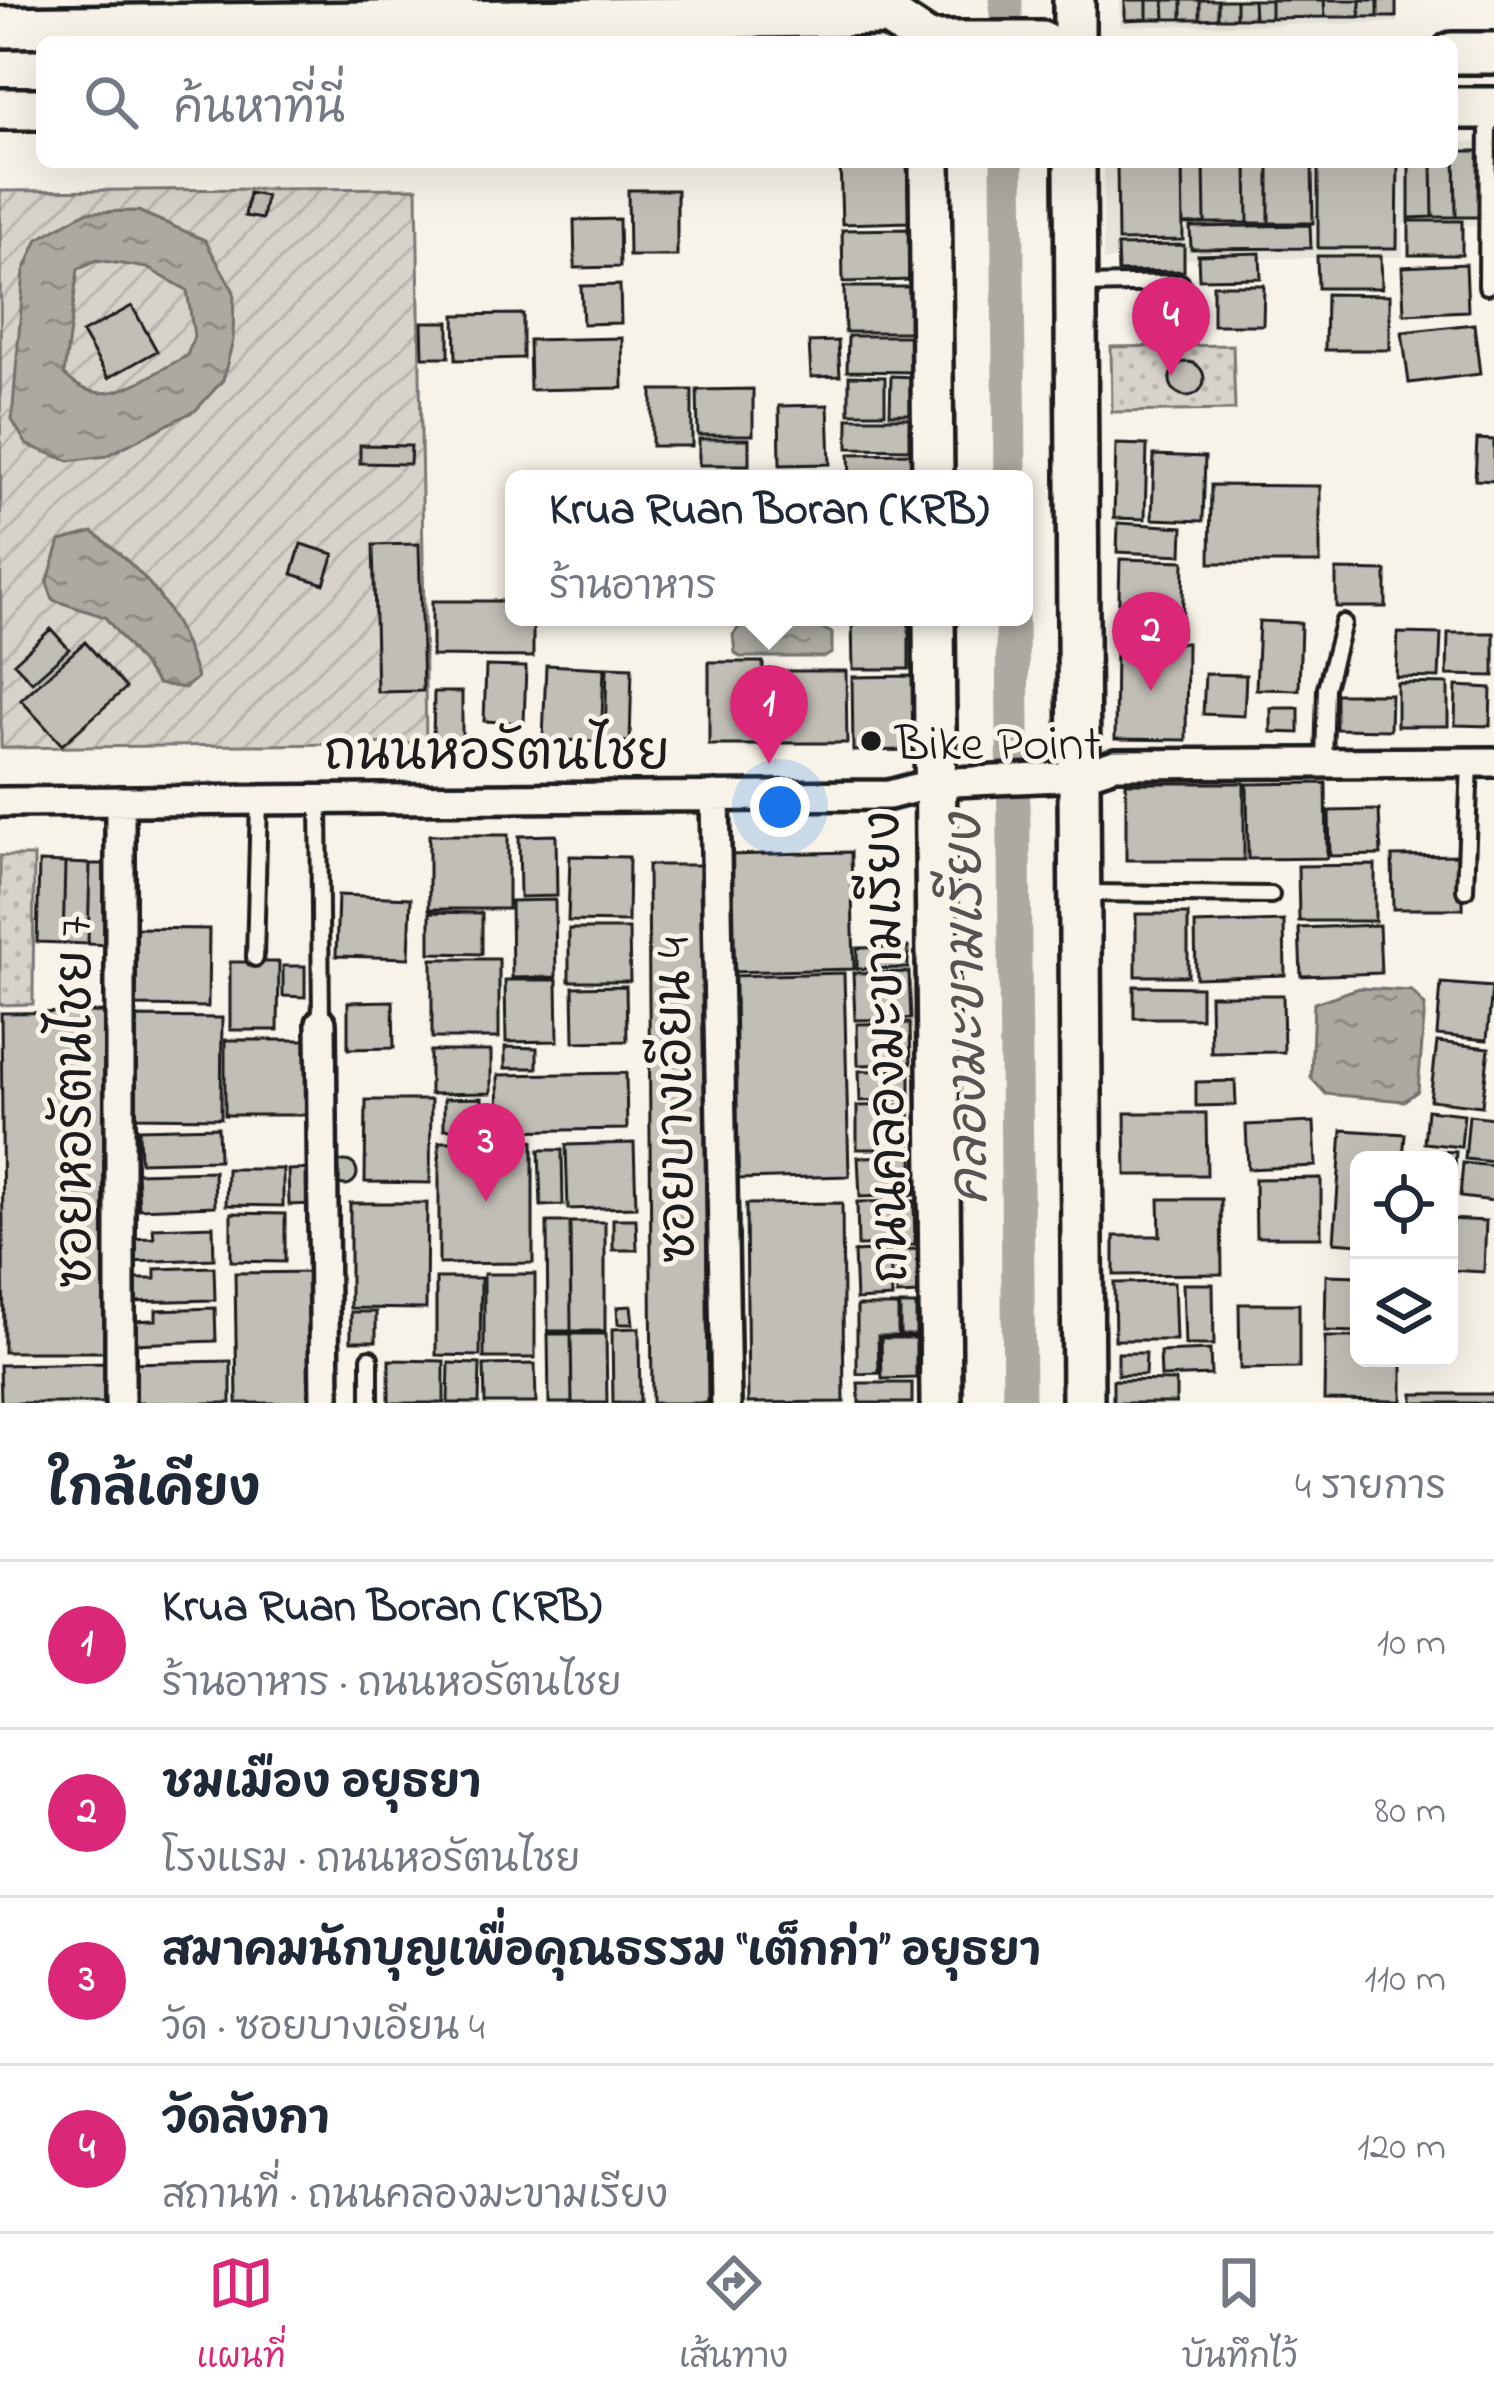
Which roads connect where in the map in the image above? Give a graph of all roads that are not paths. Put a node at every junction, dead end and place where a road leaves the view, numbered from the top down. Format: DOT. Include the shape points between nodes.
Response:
graph roads {
  1 [pos="929,0"];
  2 [pos="1074,0"];
  3 [pos="496,10"];
  4 [pos="321,12"];
  5 [pos="104,13"];
  6 [pos="0,28"];
  7 [pos="920,36"];
  8 [pos="929,36"];
  9 [pos="1074,36"];
  10 [pos="1458,53"];
  11 [pos="1494,53"];
  12 [pos="1478,108"];
  13 [pos="36,109"];
  14 [pos="0,110"];
  15 [pos="930,168"];
  16 [pos="1075,168"];
  17 [pos="1181,283"];
  18 [pos="1076,285"];
  19 [pos="1487,286"];
  20 [pos="933,470"];
  21 [pos="1343,623"];
  22 [pos="935,626"];
  23 [pos="1482,762"];
  24 [pos="1324,763"];
  25 [pos="1062,777"];
  26 [pos="954,782"];
  27 [pos="716,796"];
  28 [pos="319,799"];
  29 [pos="259,800"];
  30 [pos="120,801"];
  31 [pos="0,802"];
  32 [pos="1466,890"];
  33 [pos="1080,892"];
  34 [pos="1271,895"];
  35 [pos="255,958"];
  36 [pos="321,1023"];
  37 [pos="370,1358"];
  38 [pos="120,1403"];
  39 [pos="325,1403"];
  40 [pos="370,1403"];
  41 [pos="726,1403"];
  42 [pos="941,1403"];
  43 [pos="1083,1403"];
  1 -- 8 [label="street"];
  2 -- 9 [label="street"];
  3 -- 4 [label="street"];
  3 -- 7 [label="street" via="888,15"];
  4 -- 5 [label="street"];
  5 -- 6 [label="street"];
  10 -- 11 [label="street"];
  12 -- 19 [label="lane"];
  13 -- 14 [label="street"];
  15 -- 20 [label="street"];
  16 -- 18 [label="street"];
  17 -- 18 [label="lane"];
  18 -- 25 [label="street"];
  21 -- 24 [label="lane" via="1326,688"];
  22 -- 26 [label="street, ถนนคลองมะขามเรียง"];
  23 -- 24 [label="street, ถนนหอรัตนไชย"];
  23 -- 32 [label="lane"];
  24 -- 25 [label="street, ถนนหอรัตนไชย" via="1115,764"];
  25 -- 26 [label="street, ถนนหอรัตนไชย"];
  25 -- 33 [label="street"];
  26 -- 27 [label="street, ถนนหอรัตนไชย" via="889,795"];
  26 -- 42 [label="street, ถนนคลองมะขามเรียง"];
  27 -- 28 [label="street, ถนนหอรัตนไชย"];
  27 -- 41 [label="street, ซอยบางเอียน 4"];
  28 -- 29 [label="street, ถนนหอรัตนไชย"];
  28 -- 36 [label="lane"];
  29 -- 30 [label="street, ถนนหอรัตนไชย"];
  29 -- 35 [label="lane"];
  30 -- 31 [label="street, ถนนหอรัตนไชย"];
  30 -- 38 [label="street, ซอยหอรัตนไชย 7"];
  33 -- 34 [label="lane"];
  33 -- 43 [label="street"];
  36 -- 39 [label="street"];
  37 -- 40 [label="lane"];
}
